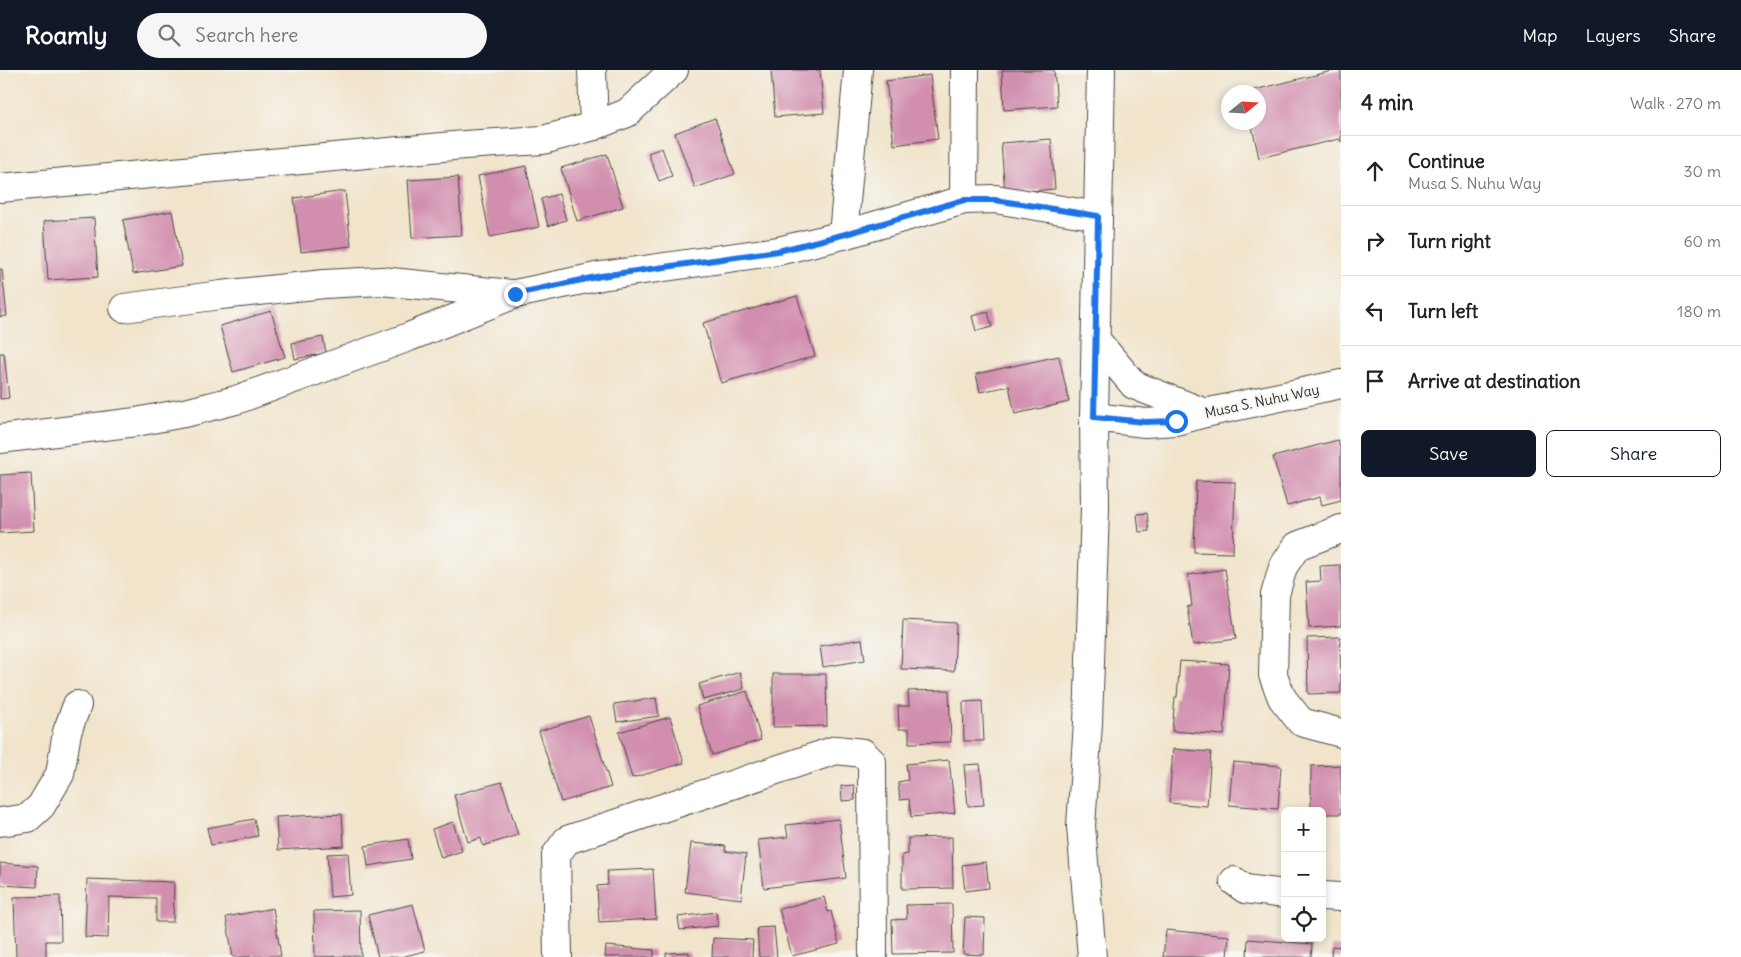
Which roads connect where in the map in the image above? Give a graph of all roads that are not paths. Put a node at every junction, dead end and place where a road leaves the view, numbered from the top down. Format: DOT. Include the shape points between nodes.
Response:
graph roads {
  1 [pos="592,70"];
  2 [pos="674,70"];
  3 [pos="858,70"];
  4 [pos="964,70"];
  5 [pos="1101,70"];
  6 [pos="594,126"];
  7 [pos="0,188"];
  8 [pos="964,200"];
  9 [pos="1098,216"];
  10 [pos="842,235"];
  11 [pos="515,294"];
  12 [pos="124,308"];
  13 [pos="1096,340"];
  14 [pos="1341,384"];
  15 [pos="1134,385"];
  16 [pos="1205,413"];
  17 [pos="1094,417"];
  18 [pos="0,439"];
  19 [pos="1341,529"];
  20 [pos="76,705"];
  21 [pos="1341,733"];
  22 [pos="0,822"];
  23 [pos="1234,880"];
  24 [pos="1281,894"];
  25 [pos="1326,896"];
  26 [pos="1341,897"];
  27 [pos="558,957"];
  28 [pos="873,957"];
  29 [pos="1092,957"];
  1 -- 6 [label="street"];
  2 -- 6 [label="street" via="627,113"];
  3 -- 10 [label="street"];
  4 -- 8 [label="street"];
  5 -- 9 [label="street"];
  6 -- 7 [label="street" via="543,140"];
  8 -- 9 [label="street" via="995,200"];
  8 -- 10 [label="street"];
  9 -- 13 [label="street"];
  10 -- 11 [label="street" via="778,251 601,276"];
  11 -- 12 [label="street" via="381,281 324,284"];
  11 -- 18 [label="street" via="409,337 236,400 136,422"];
  13 -- 15 [label="street"];
  13 -- 17 [label="street"];
  14 -- 16 [label="street, Musa S. Nuhu Way"];
  15 -- 16 [label="street"];
  15 -- 17 [label="street"];
  16 -- 17 [label="street, Musa S. Nuhu Way" via="1176,421 1145,422"];
  17 -- 29 [label="street" via="1095,508 1081,826"];
  19 -- 21 [label="street" via="1297,546 1283,567 1275,596 1274,675 1282,698 1301,722"];
  20 -- 22 [label="street" via="67,732 60,774 41,806 28,818"];
  23 -- 24 [label="street" via="1245,889"];
  25 -- 26 [label="street"];
  27 -- 28 [label="street" via="556,855 567,840 836,750 863,753 872,762"];
}
